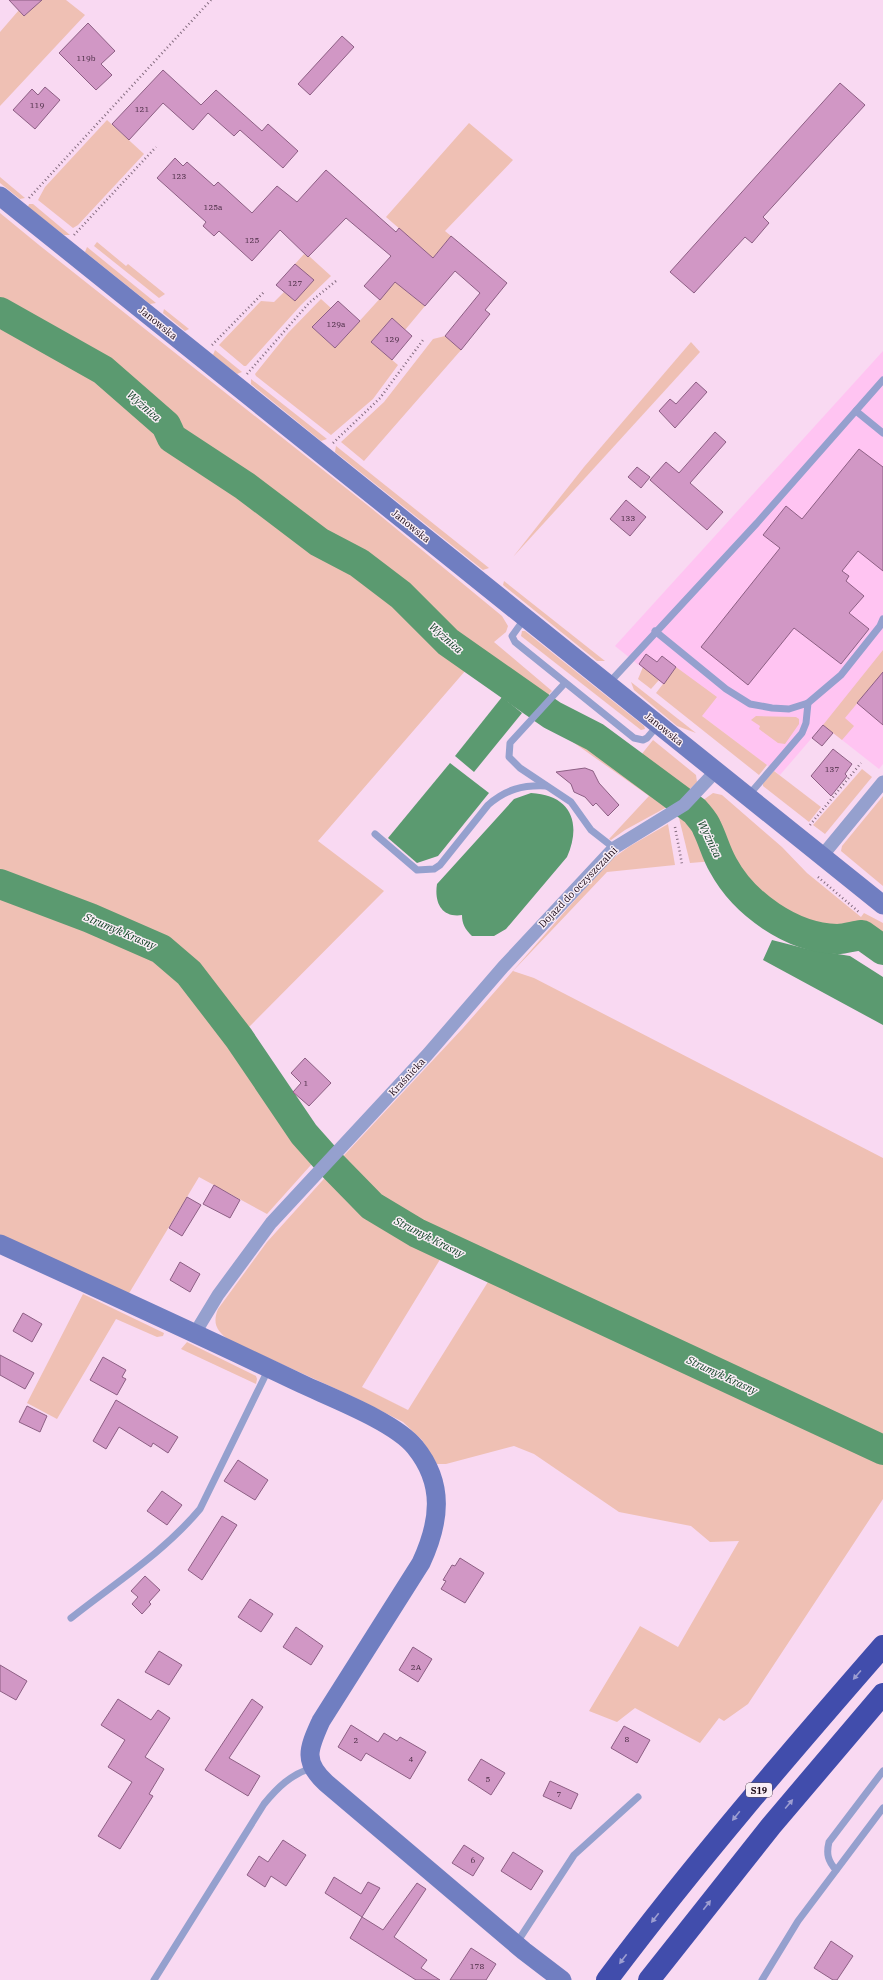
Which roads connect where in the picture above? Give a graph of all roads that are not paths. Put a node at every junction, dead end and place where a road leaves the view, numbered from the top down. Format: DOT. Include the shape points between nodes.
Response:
graph roads {
  1 [pos="0,196"];
  2 [pos="883,380"];
  3 [pos="856,411"];
  4 [pos="883,433"];
  5 [pos="525,618"];
  6 [pos="883,620"];
  7 [pos="655,631"];
  8 [pos="565,683"];
  9 [pos="608,684"];
  10 [pos="808,703"];
  11 [pos="658,724"];
  12 [pos="716,770"];
  13 [pos="883,782"];
  14 [pos="548,786"];
  15 [pos="748,796"];
  16 [pos="375,834"];
  17 [pos="614,848"];
  18 [pos="822,856"];
  19 [pos="883,905"];
  20 [pos="503,967"];
  21 [pos="0,1244"];
  22 [pos="195,1333"];
  23 [pos="270,1368"];
  24 [pos="71,1618"];
  25 [pos="883,1646"];
  26 [pos="883,1694"];
  27 [pos="312,1768"];
  28 [pos="883,1771"];
  29 [pos="638,1797"];
  30 [pos="883,1808"];
  31 [pos="836,1870"];
  32 [pos="516,1944"];
  33 [pos="556,1975"];
  34 [pos="154,1980"];
  35 [pos="607,1980"];
  36 [pos="649,1980"];
  37 [pos="762,1980"];
  1 -- 5 [label="street, Janowska"];
  2 -- 3 [label="lane"];
  3 -- 4 [label="lane"];
  3 -- 7 [label="lane" via="757,523"];
  5 -- 8 [label="lane" via="512,636 513,640"];
  5 -- 9 [label="street, Janowska"];
  6 -- 10 [label="lane" via="850,664"];
  7 -- 9 [label="lane"];
  7 -- 10 [label="lane" via="726,690 750,704 789,709"];
  8 -- 11 [label="lane" via="639,740 647,738"];
  8 -- 14 [label="lane" via="510,743 508,757"];
  9 -- 11 [label="street, Janowska"];
  10 -- 15 [label="lane" via="802,733"];
  11 -- 12 [label="street, Janowska"];
  12 -- 15 [label="street, Janowska"];
  12 -- 17 [label="street, Dojazd do oczyszczalni" via="694,796 673,813"];
  13 -- 18 [label="street"];
  14 -- 16 [label="lane" via="524,786 498,796 488,804 440,865 434,869 417,870"];
  14 -- 17 [label="lane" via="571,802 591,830"];
  15 -- 18 [label="street, Janowska"];
  17 -- 20 [label="street, Dojazd do oczyszczalni"];
  18 -- 19 [label="street, Janowska"];
  20 -- 22 [label="street, Kraśnicka" via="427,1055 271,1223 218,1295"];
  21 -- 22 [label="street"];
  22 -- 23 [label="street"];
  23 -- 24 [label="lane" via="200,1510 164,1547"];
  23 -- 27 [label="street" via="363,1412 399,1433 414,1446 424,1460 430,1472 436,1504 436,1524 421,1563 321,1721 309,1755"];
  25 -- 35 [label="highway, S19, one-way" via="744,1807"];
  36 -- 26 [label="highway, one-way" via="771,1826"];
  27 -- 32 [label="street" via="326,1783"];
  27 -- 34 [label="lane" via="294,1775 278,1787 264,1804"];
  28 -- 31 [label="lane" via="828,1842 828,1861"];
  29 -- 32 [label="lane" via="574,1855"];
  30 -- 31 [label="lane"];
  31 -- 37 [label="lane" via="798,1921"];
  32 -- 33 [label="street"];
}
